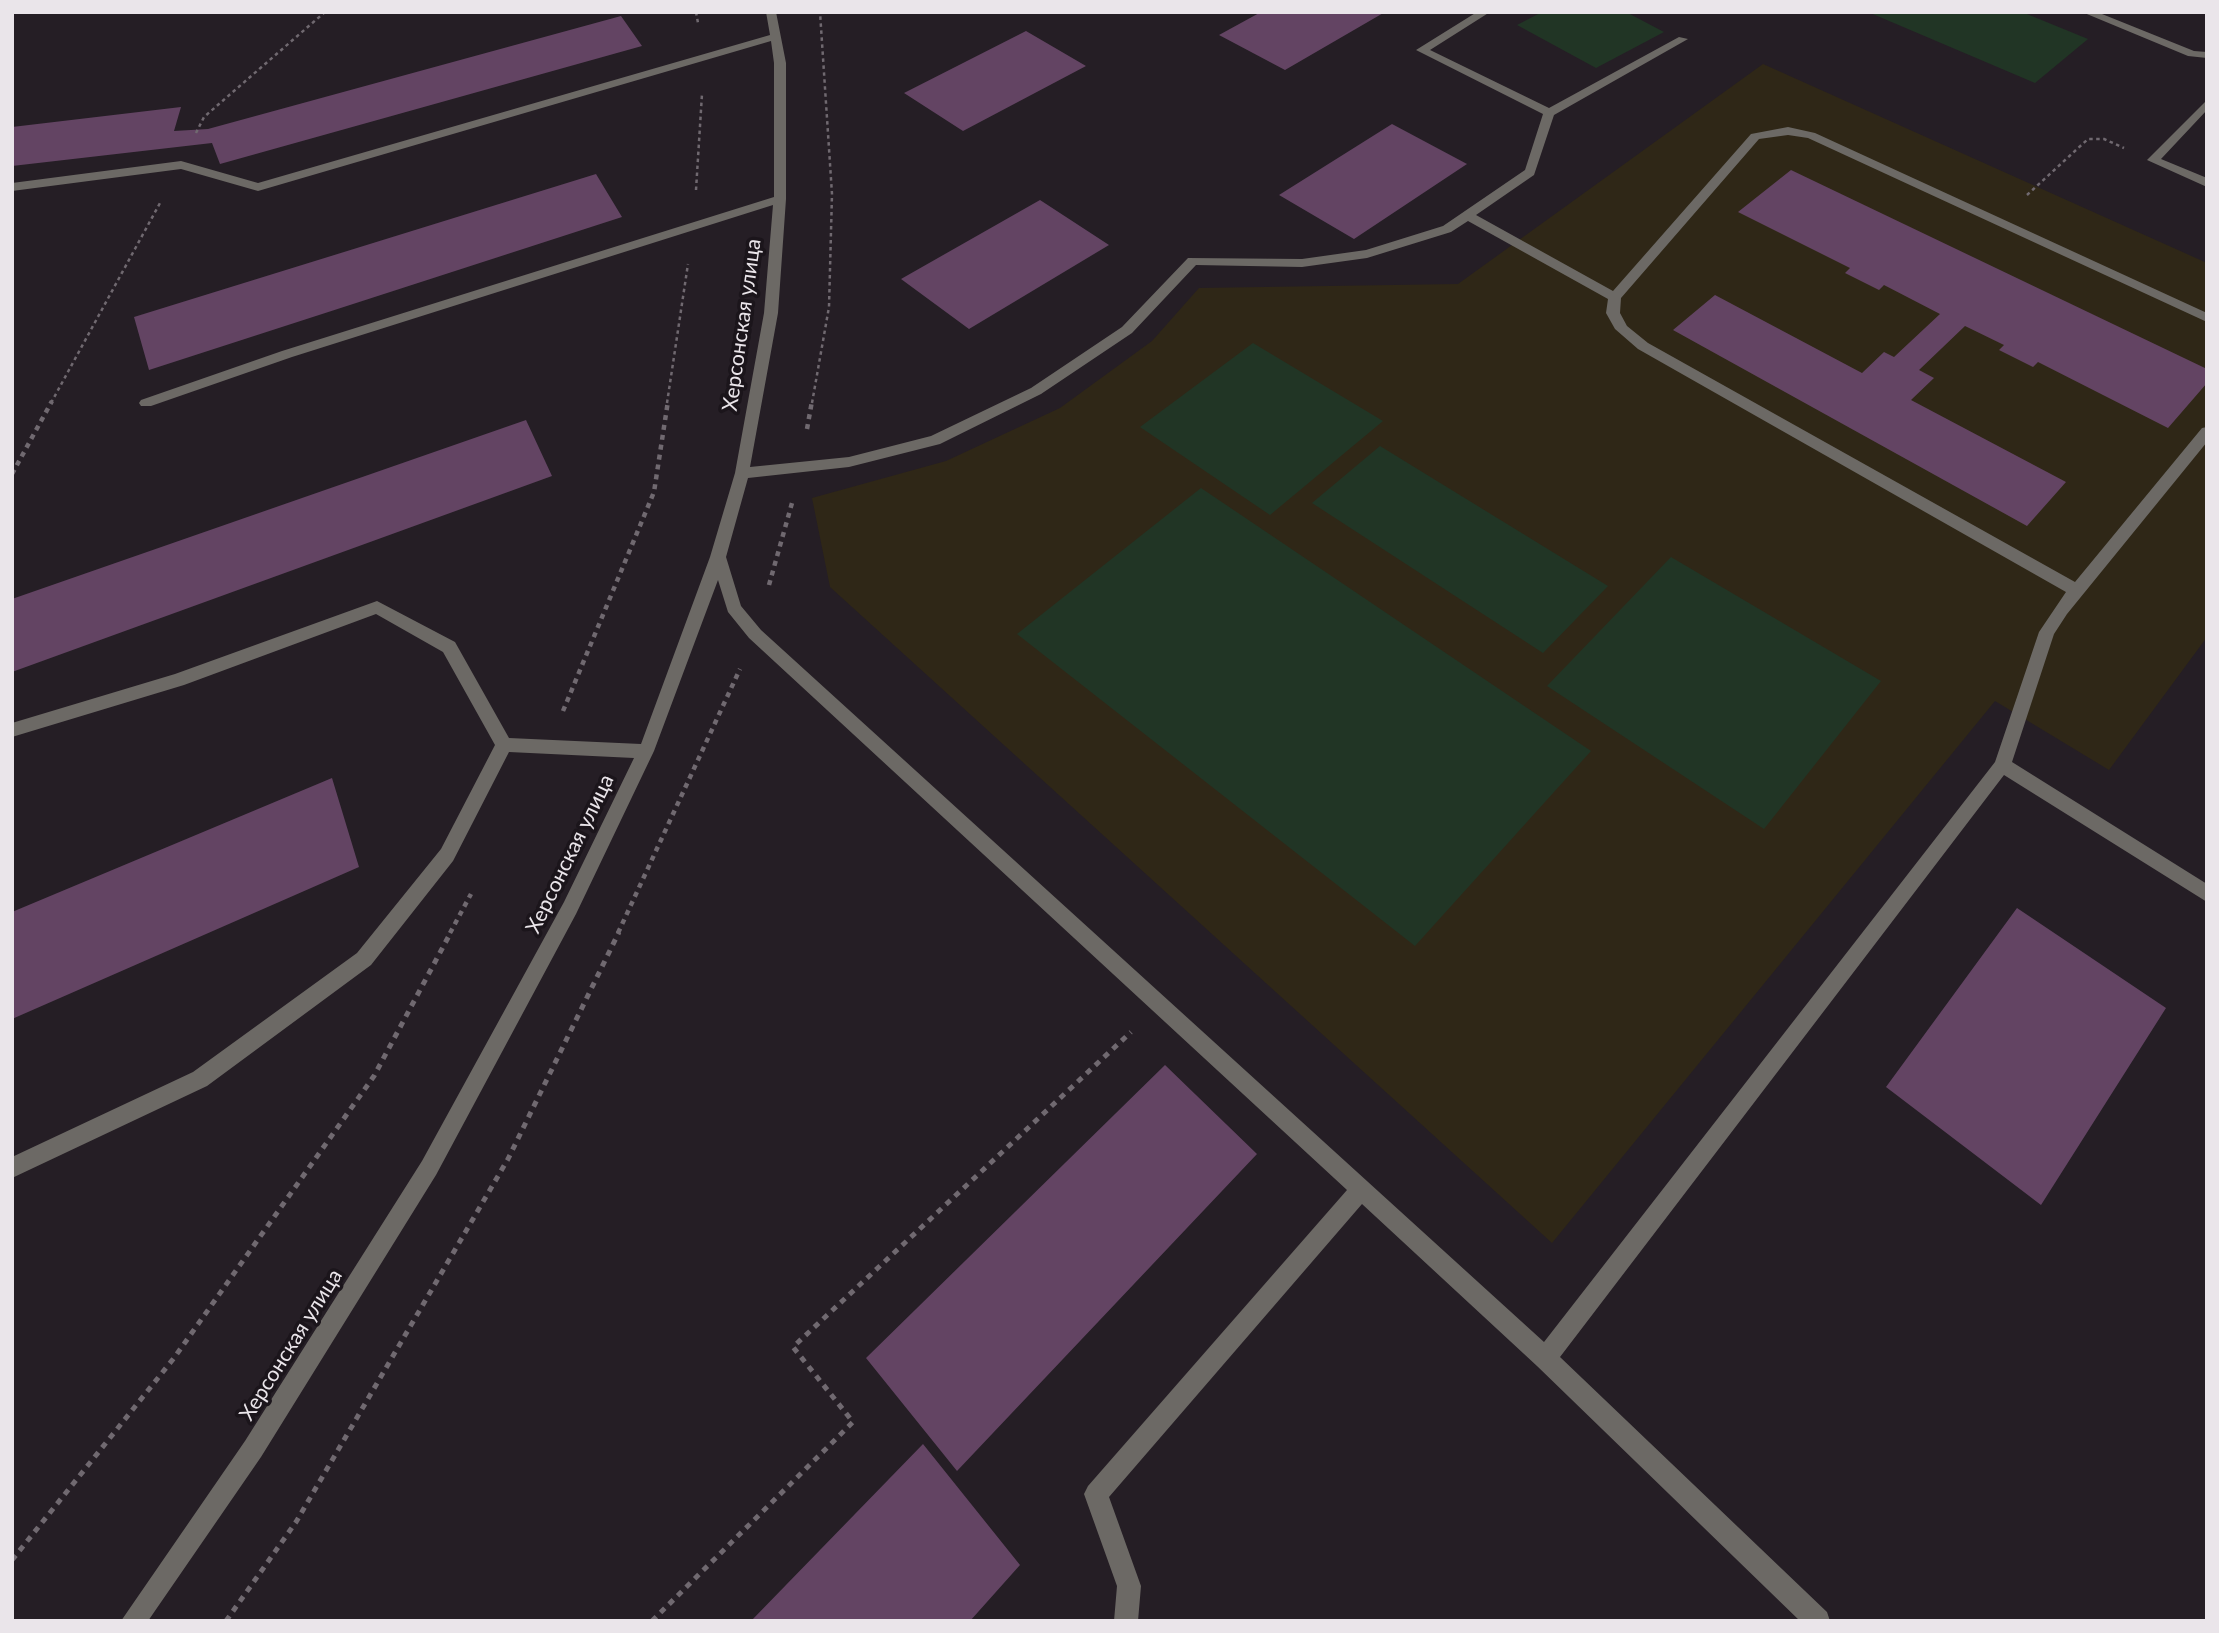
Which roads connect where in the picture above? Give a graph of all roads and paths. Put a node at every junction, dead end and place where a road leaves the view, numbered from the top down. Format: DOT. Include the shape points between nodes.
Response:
graph roads {
  1 [pos="325,12"];
  2 [pos="771,12"];
  3 [pos="1485,12"];
  4 [pos="2087,12"];
  5 [pos="777,36"];
  6 [pos="1683,39"];
  7 [pos="2207,55"];
  8 [pos="2207,103"];
  9 [pos="1549,113"];
  10 [pos="2153,160"];
  11 [pos="181,165"];
  12 [pos="2207,183"];
  13 [pos="12,187"];
  14 [pos="780,199"];
  15 [pos="1467,215"];
  16 [pos="1998,222"];
  17 [pos="1615,297"];
  18 [pos="2207,318"];
  19 [pos="146,402"];
  20 [pos="2207,432"];
  21 [pos="742,473"];
  22 [pos="12,474"];
  23 [pos="718,557"];
  24 [pos="2077,591"];
  25 [pos="12,730"];
  26 [pos="504,746"];
  27 [pos="646,751"];
  28 [pos="2002,765"];
  29 [pos="2207,894"];
  30 [pos="1161,1004"];
  31 [pos="12,1168"];
  32 [pos="1360,1190"];
  33 [pos="1545,1358"];
  34 [pos="133,1621"];
  35 [pos="652,1621"];
  36 [pos="1126,1621"];
  37 [pos="1818,1621"];
  1 -- 11 [label="path" via="204,117"];
  2 -- 5 [label="street, Херсонская улица"];
  3 -- 9 [label="street" via="1422,50"];
  4 -- 7 [label="street" via="2192,54"];
  5 -- 11 [label="street" via="258,187"];
  5 -- 14 [label="street, Херсонская улица"];
  6 -- 9 [label="street"];
  8 -- 10 [label="street"];
  9 -- 15 [label="street" via="1530,172"];
  10 -- 12 [label="street"];
  10 -- 16 [label="path" via="2104,139 2088,139"];
  11 -- 13 [label="street"];
  11 -- 22 [label="path"];
  14 -- 19 [label="street"];
  14 -- 21 [label="street, Херсонская улица" via="771,313"];
  15 -- 17 [label="street"];
  15 -- 21 [label="street" via="1447,229 1367,254 1302,263 1193,261 1128,330 1036,391 935,440 849,462"];
  16 -- 17 [label="street" via="1811,135 1770,132 1755,136"];
  16 -- 18 [label="street"];
  17 -- 24 [label="street" via="1613,313 1622,330 1643,346"];
  20 -- 24 [label="street"];
  21 -- 23 [label="street, Херсонская улица"];
  23 -- 27 [label="street, Херсонская улица"];
  23 -- 30 [label="street" via="734,608 755,635"];
  24 -- 28 [label="street" via="2041,644"];
  25 -- 26 [label="street" via="178,680 377,607 449,648"];
  26 -- 27 [label="street"];
  26 -- 31 [label="street" via="447,855 364,959 200,1079"];
  27 -- 34 [label="street, Херсонская улица" via="570,908 429,1168 253,1449"];
  28 -- 29 [label="street"];
  28 -- 33 [label="street"];
  30 -- 32 [label="street"];
  30 -- 35 [label="path" via="793,1347 853,1422"];
  32 -- 33 [label="street"];
  32 -- 36 [label="street" via="1096,1494 1129,1586"];
  33 -- 37 [label="street"];
}
